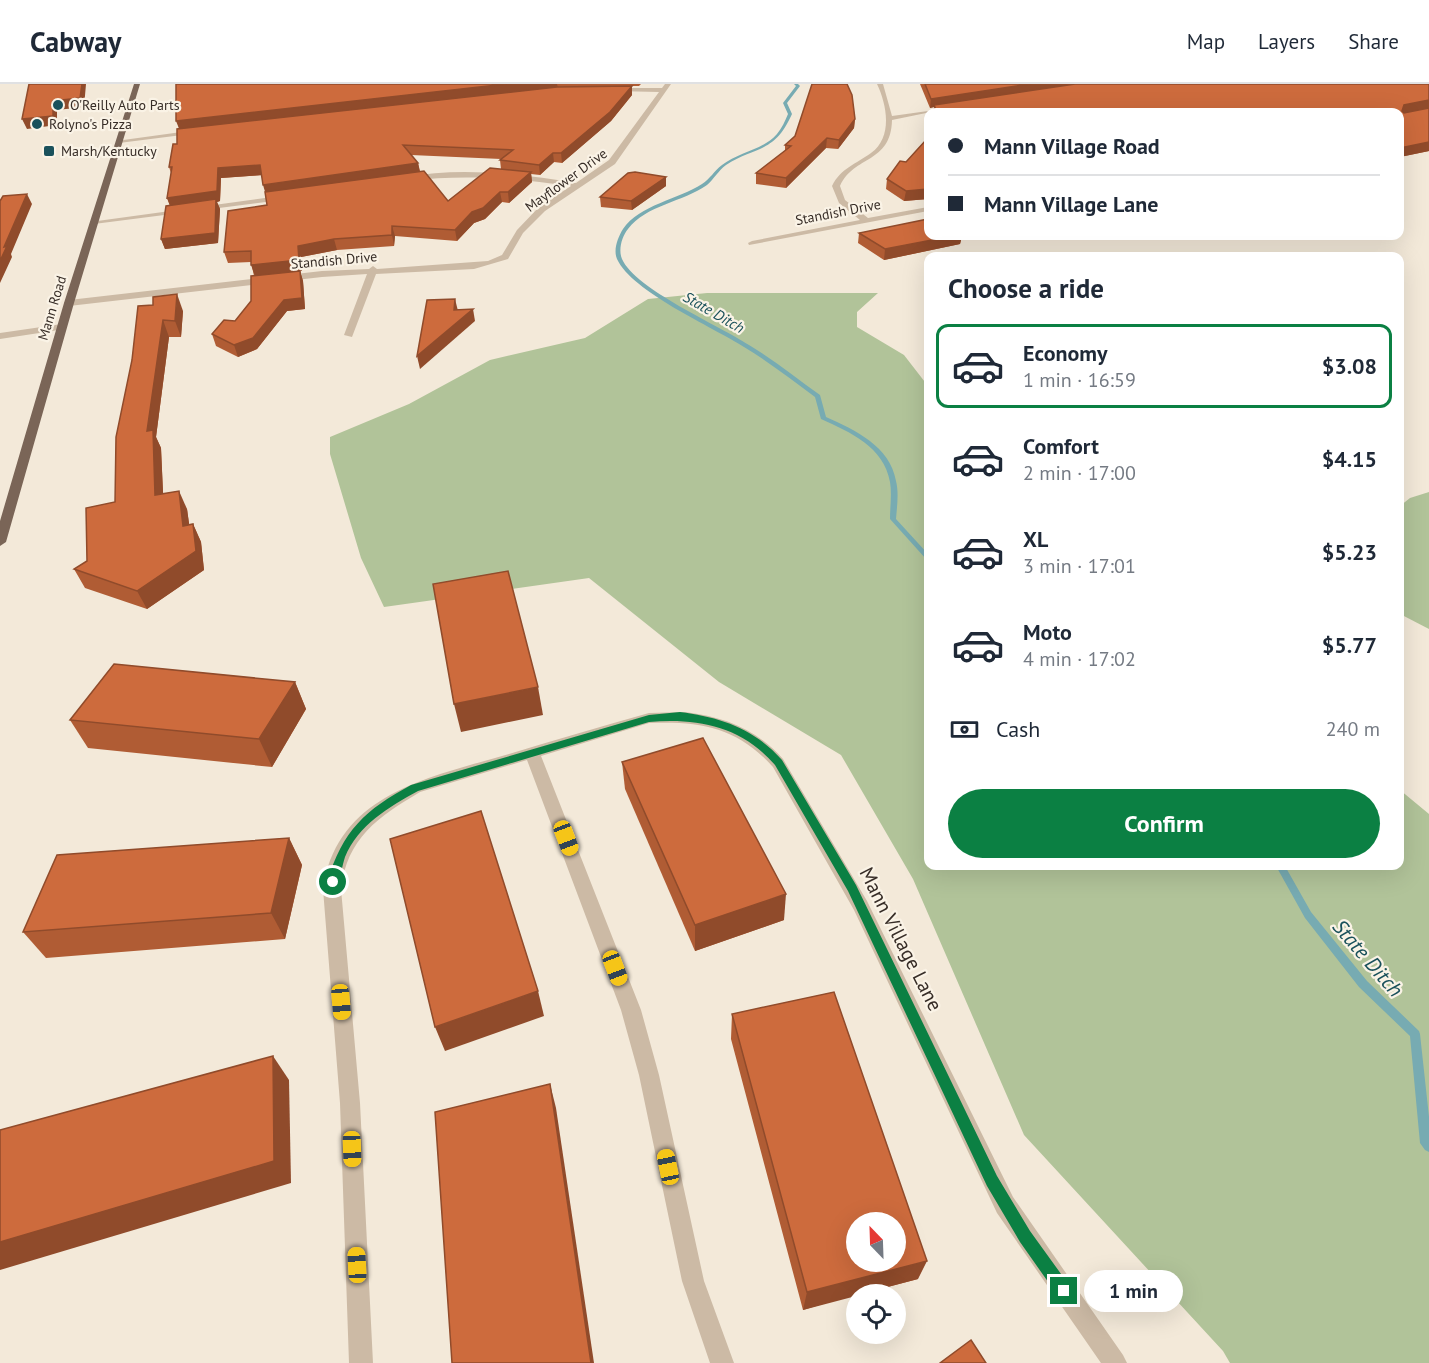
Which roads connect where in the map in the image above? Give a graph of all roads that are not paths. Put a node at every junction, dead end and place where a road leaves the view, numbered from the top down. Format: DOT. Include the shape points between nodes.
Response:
graph roads {
  1 [pos="137,84"];
  2 [pos="880,84"];
  3 [pos="666,87"];
  4 [pos="606,89"];
  5 [pos="924,114"];
  6 [pos="888,119"];
  7 [pos="202,131"];
  8 [pos="119,141"];
  9 [pos="398,180"];
  10 [pos="578,185"];
  11 [pos="296,195"];
  12 [pos="924,210"];
  13 [pos="866,221"];
  14 [pos="94,222"];
  15 [pos="753,243"];
  16 [pos="494,262"];
  17 [pos="373,269"];
  18 [pos="69,303"];
  19 [pos="62,327"];
  20 [pos="348,335"];
  21 [pos="0,336"];
  22 [pos="0,542"];
  23 [pos="532,752"];
  24 [pos="362,1363"];
  25 [pos="722,1363"];
  26 [pos="1115,1363"];
  1 -- 8 [label="main road, Mann Road"];
  2 -- 6 [label="street" via="887,101"];
  3 -- 4 [label="street"];
  3 -- 10 [label="street, Mayflower Drive" via="619,155"];
  5 -- 6 [label="street"];
  6 -- 13 [label="street" via="882,147 843,174 836,186 839,198"];
  7 -- 8 [label="street"];
  8 -- 14 [label="main road, Mann Road"];
  9 -- 10 [label="street" via="486,173"];
  10 -- 16 [label="street, Mayflower Drive" via="542,209 520,232 506,255"];
  11 -- 14 [label="street"];
  12 -- 13 [label="street, Standish Drive"];
  13 -- 15 [label="street, Standish Drive"];
  14 -- 18 [label="main road, Mann Road"];
  16 -- 17 [label="street, Standish Drive"];
  17 -- 18 [label="street, Standish Drive"];
  17 -- 20 [label="street"];
  18 -- 19 [label="main road, Mann Road"];
  19 -- 21 [label="street"];
  19 -- 22 [label="main road, Mann Road"];
  23 -- 24 [label="street, Mann Village Lane" via="415,788 386,804 358,828 336,865 332,889 350,1102"];
  23 -- 25 [label="street" via="631,1010 649,1075 695,1289"];
  23 -- 26 [label="street, Mann Village Lane" via="649,718 680,716 727,724 765,748 782,769 852,888 1005,1205"];
}
